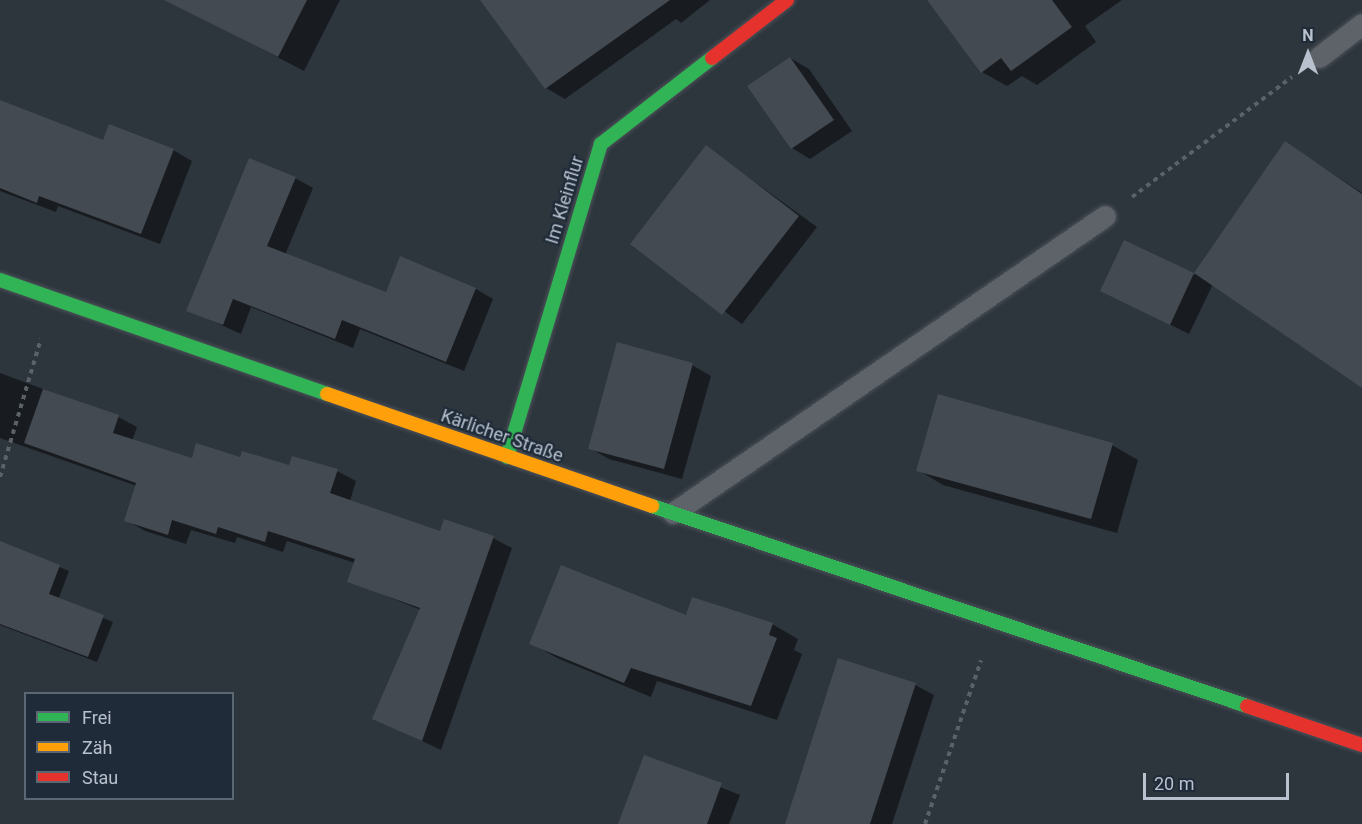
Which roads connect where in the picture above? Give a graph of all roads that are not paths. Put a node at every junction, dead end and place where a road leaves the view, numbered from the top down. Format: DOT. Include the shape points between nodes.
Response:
graph roads {
  1 [pos="787,0"];
  2 [pos="1362,24"];
  3 [pos="1319,57"];
  4 [pos="1104,216"];
  5 [pos="0,280"];
  6 [pos="507,457"];
  7 [pos="673,513"];
  8 [pos="1362,745"];
  1 -- 6 [label="street, Im Kleinflur" via="601,144"];
  2 -- 3 [label="lane"];
  4 -- 7 [label="lane"];
  5 -- 6 [label="street, Kärlicher Straße"];
  6 -- 7 [label="street, Kärlicher Straße"];
  7 -- 8 [label="street, Kärlicher Straße"];
}
